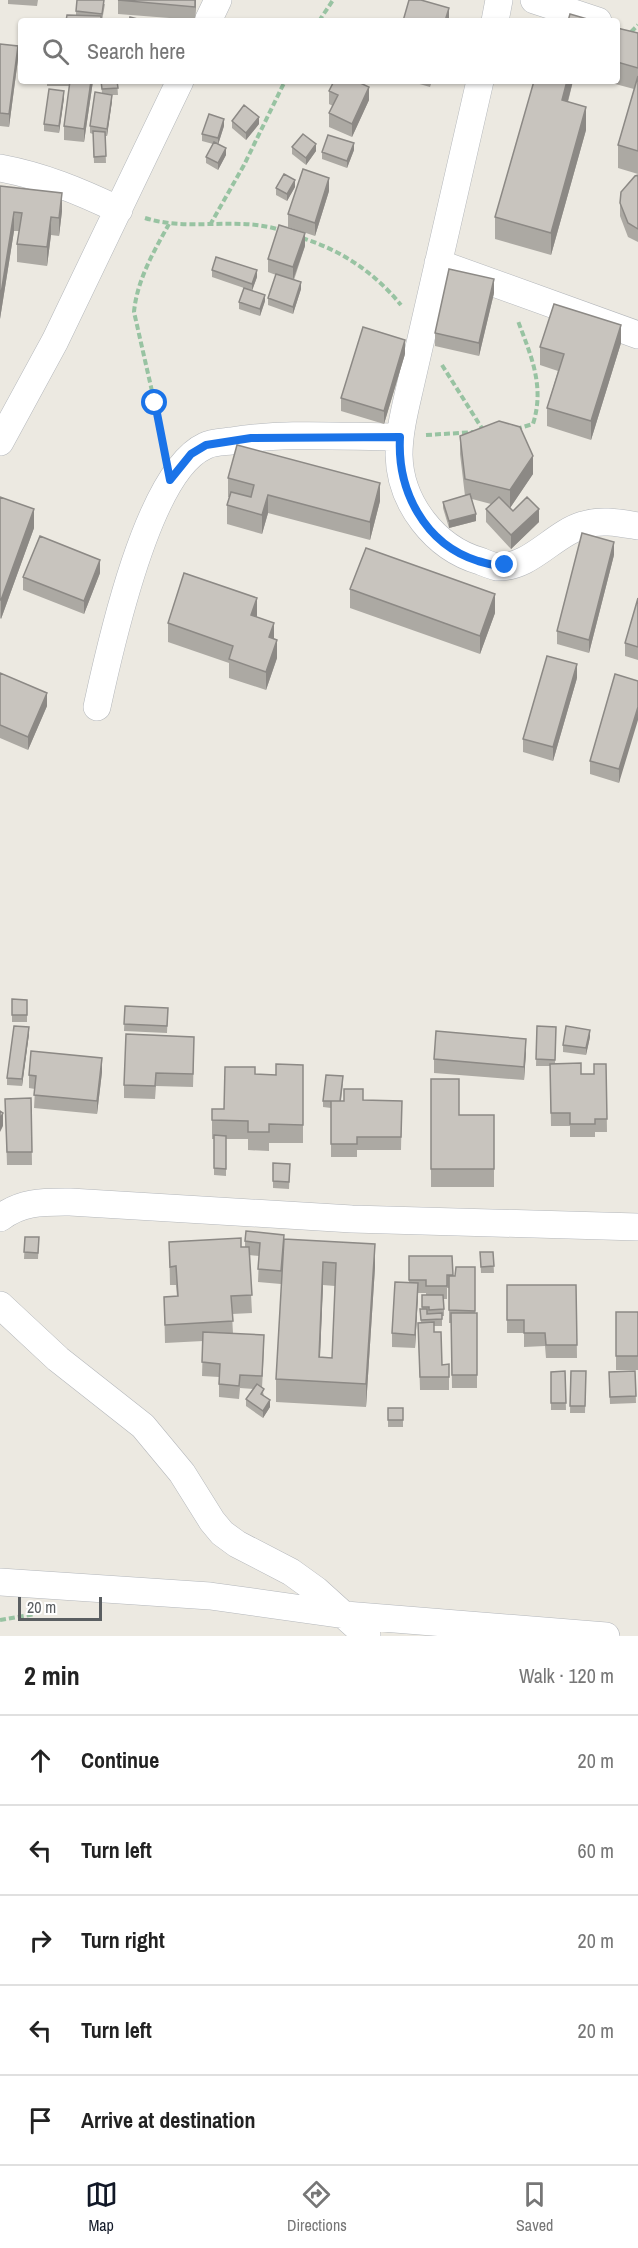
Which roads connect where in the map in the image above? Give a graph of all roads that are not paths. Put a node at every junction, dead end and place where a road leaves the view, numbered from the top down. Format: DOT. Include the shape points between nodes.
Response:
graph roads {
  1 [pos="218,0"];
  2 [pos="499,0"];
  3 [pos="534,0"];
  4 [pos="209,18"];
  5 [pos="496,18"];
  6 [pos="588,18"];
  7 [pos="179,84"];
  8 [pos="479,84"];
  9 [pos="0,168"];
  10 [pos="119,210"];
  11 [pos="438,263"];
  12 [pos="638,335"];
  13 [pos="400,437"];
  14 [pos="0,442"];
  15 [pos="638,526"];
  16 [pos="97,706"];
  17 [pos="0,1218"];
  18 [pos="638,1227"];
  19 [pos="0,1305"];
  20 [pos="0,1582"];
  21 [pos="345,1615"];
  22 [pos="367,1636"];
  23 [pos="606,1636"];
  1 -- 4 [label="street"];
  2 -- 5 [label="street"];
  3 -- 6 [label="street"];
  7 -- 10 [label="street"];
  8 -- 11 [label="street"];
  9 -- 10 [label="street" via="67,185"];
  10 -- 14 [label="street"];
  11 -- 12 [label="street"];
  11 -- 13 [label="street"];
  13 -- 15 [label="street" via="402,475 422,523 461,555 498,567 530,558 583,525 609,521"];
  13 -- 16 [label="street" via="251,438 206,445 191,454 170,480 129,579"];
  17 -- 18 [label="street" via="31,1203 70,1202 352,1219"];
  19 -- 21 [label="street" via="58,1359 143,1426 182,1473 222,1533 291,1572"];
  20 -- 21 [label="street" via="210,1596"];
  21 -- 22 [label="street"];
  21 -- 23 [label="street"];
}
